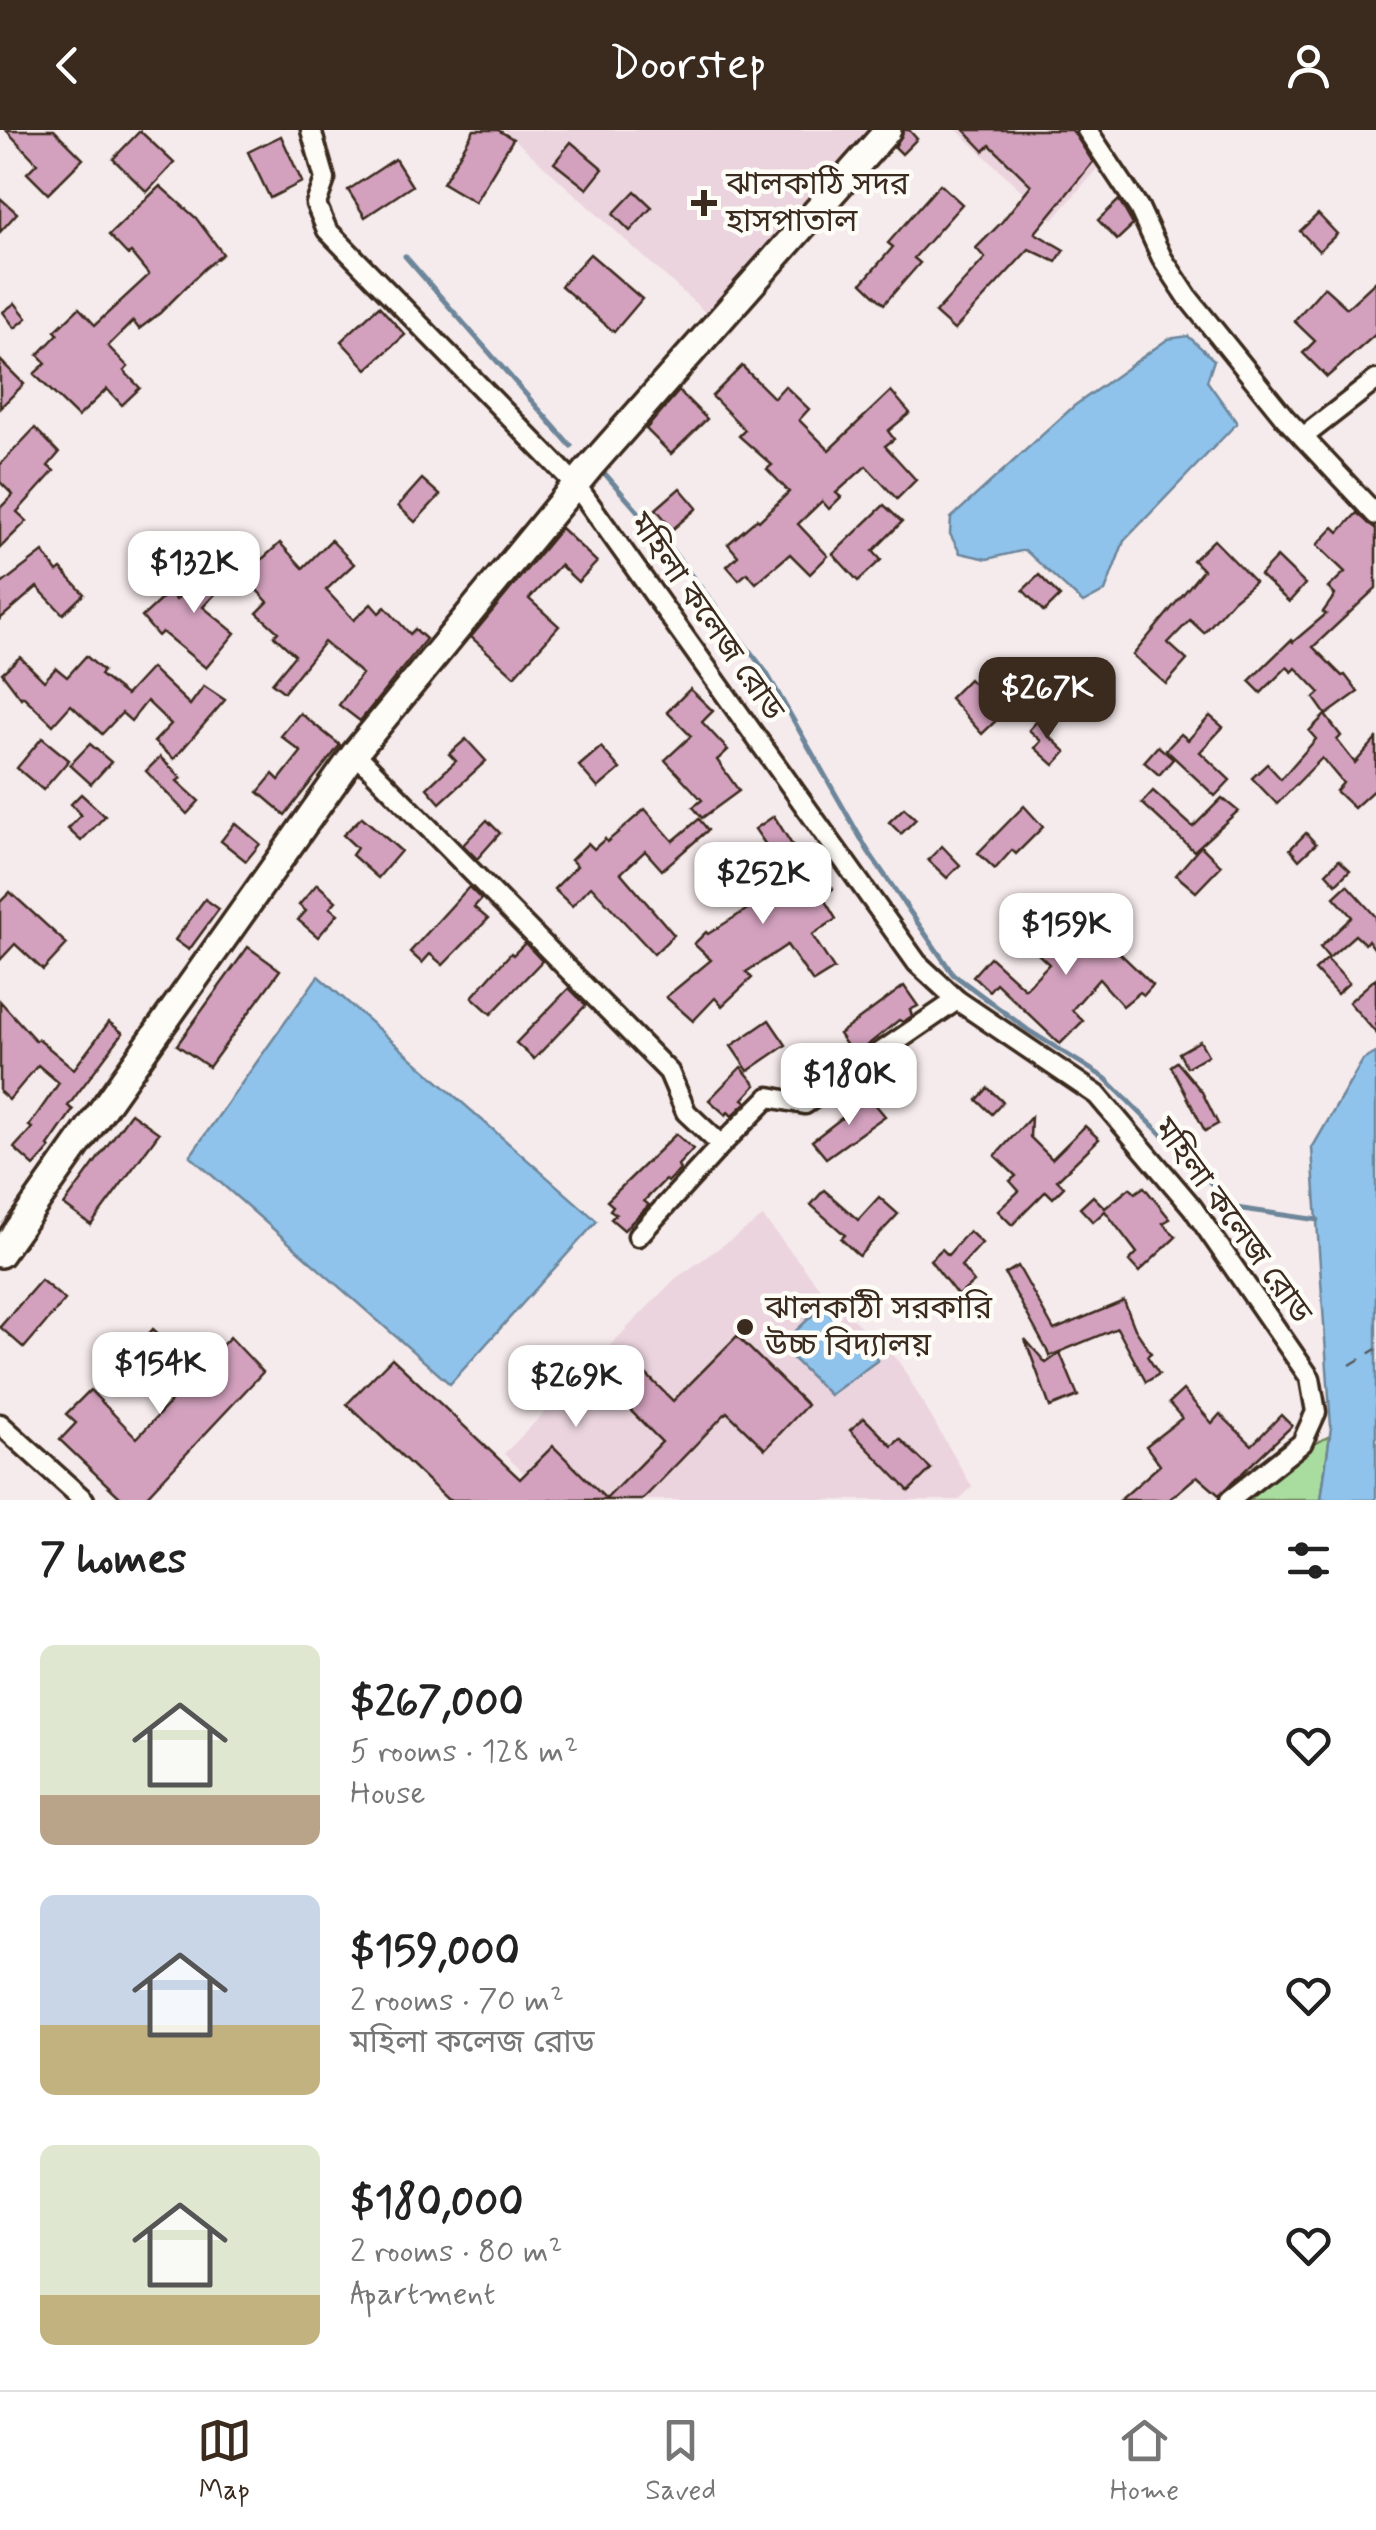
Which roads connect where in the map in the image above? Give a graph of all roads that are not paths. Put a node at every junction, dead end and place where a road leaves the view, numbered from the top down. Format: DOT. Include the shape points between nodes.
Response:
graph roads {
  1 [pos="311,130"];
  2 [pos="888,130"];
  3 [pos="1088,130"];
  4 [pos="1376,380"];
  5 [pos="1303,437"];
  6 [pos="576,485"];
  7 [pos="1376,514"];
  8 [pos="356,752"];
  9 [pos="958,1000"];
  10 [pos="722,1145"];
  11 [pos="638,1236"];
  12 [pos="0,1254"];
  13 [pos="0,1424"];
  14 [pos="84,1500"];
  15 [pos="1230,1500"];
  1 -- 6 [label="street, মহিলা কলেজ রোড" via="326,179 316,204 326,230"];
  2 -- 6 [label="main road"];
  3 -- 5 [label="street" via="1189,300"];
  4 -- 5 [label="street"];
  5 -- 7 [label="street"];
  6 -- 8 [label="main road"];
  6 -- 9 [label="street, মহিলা কলেজ রোড" via="917,963"];
  8 -- 10 [label="street" via="669,1072 686,1112"];
  8 -- 12 [label="main road"];
  9 -- 10 [label="street" via="805,1104 769,1097"];
  9 -- 15 [label="street, মহিলা কলেজ রোড" via="1097,1095 1192,1208 1310,1378 1316,1412 1302,1442"];
  10 -- 11 [label="street"];
  13 -- 14 [label="street"];
}
